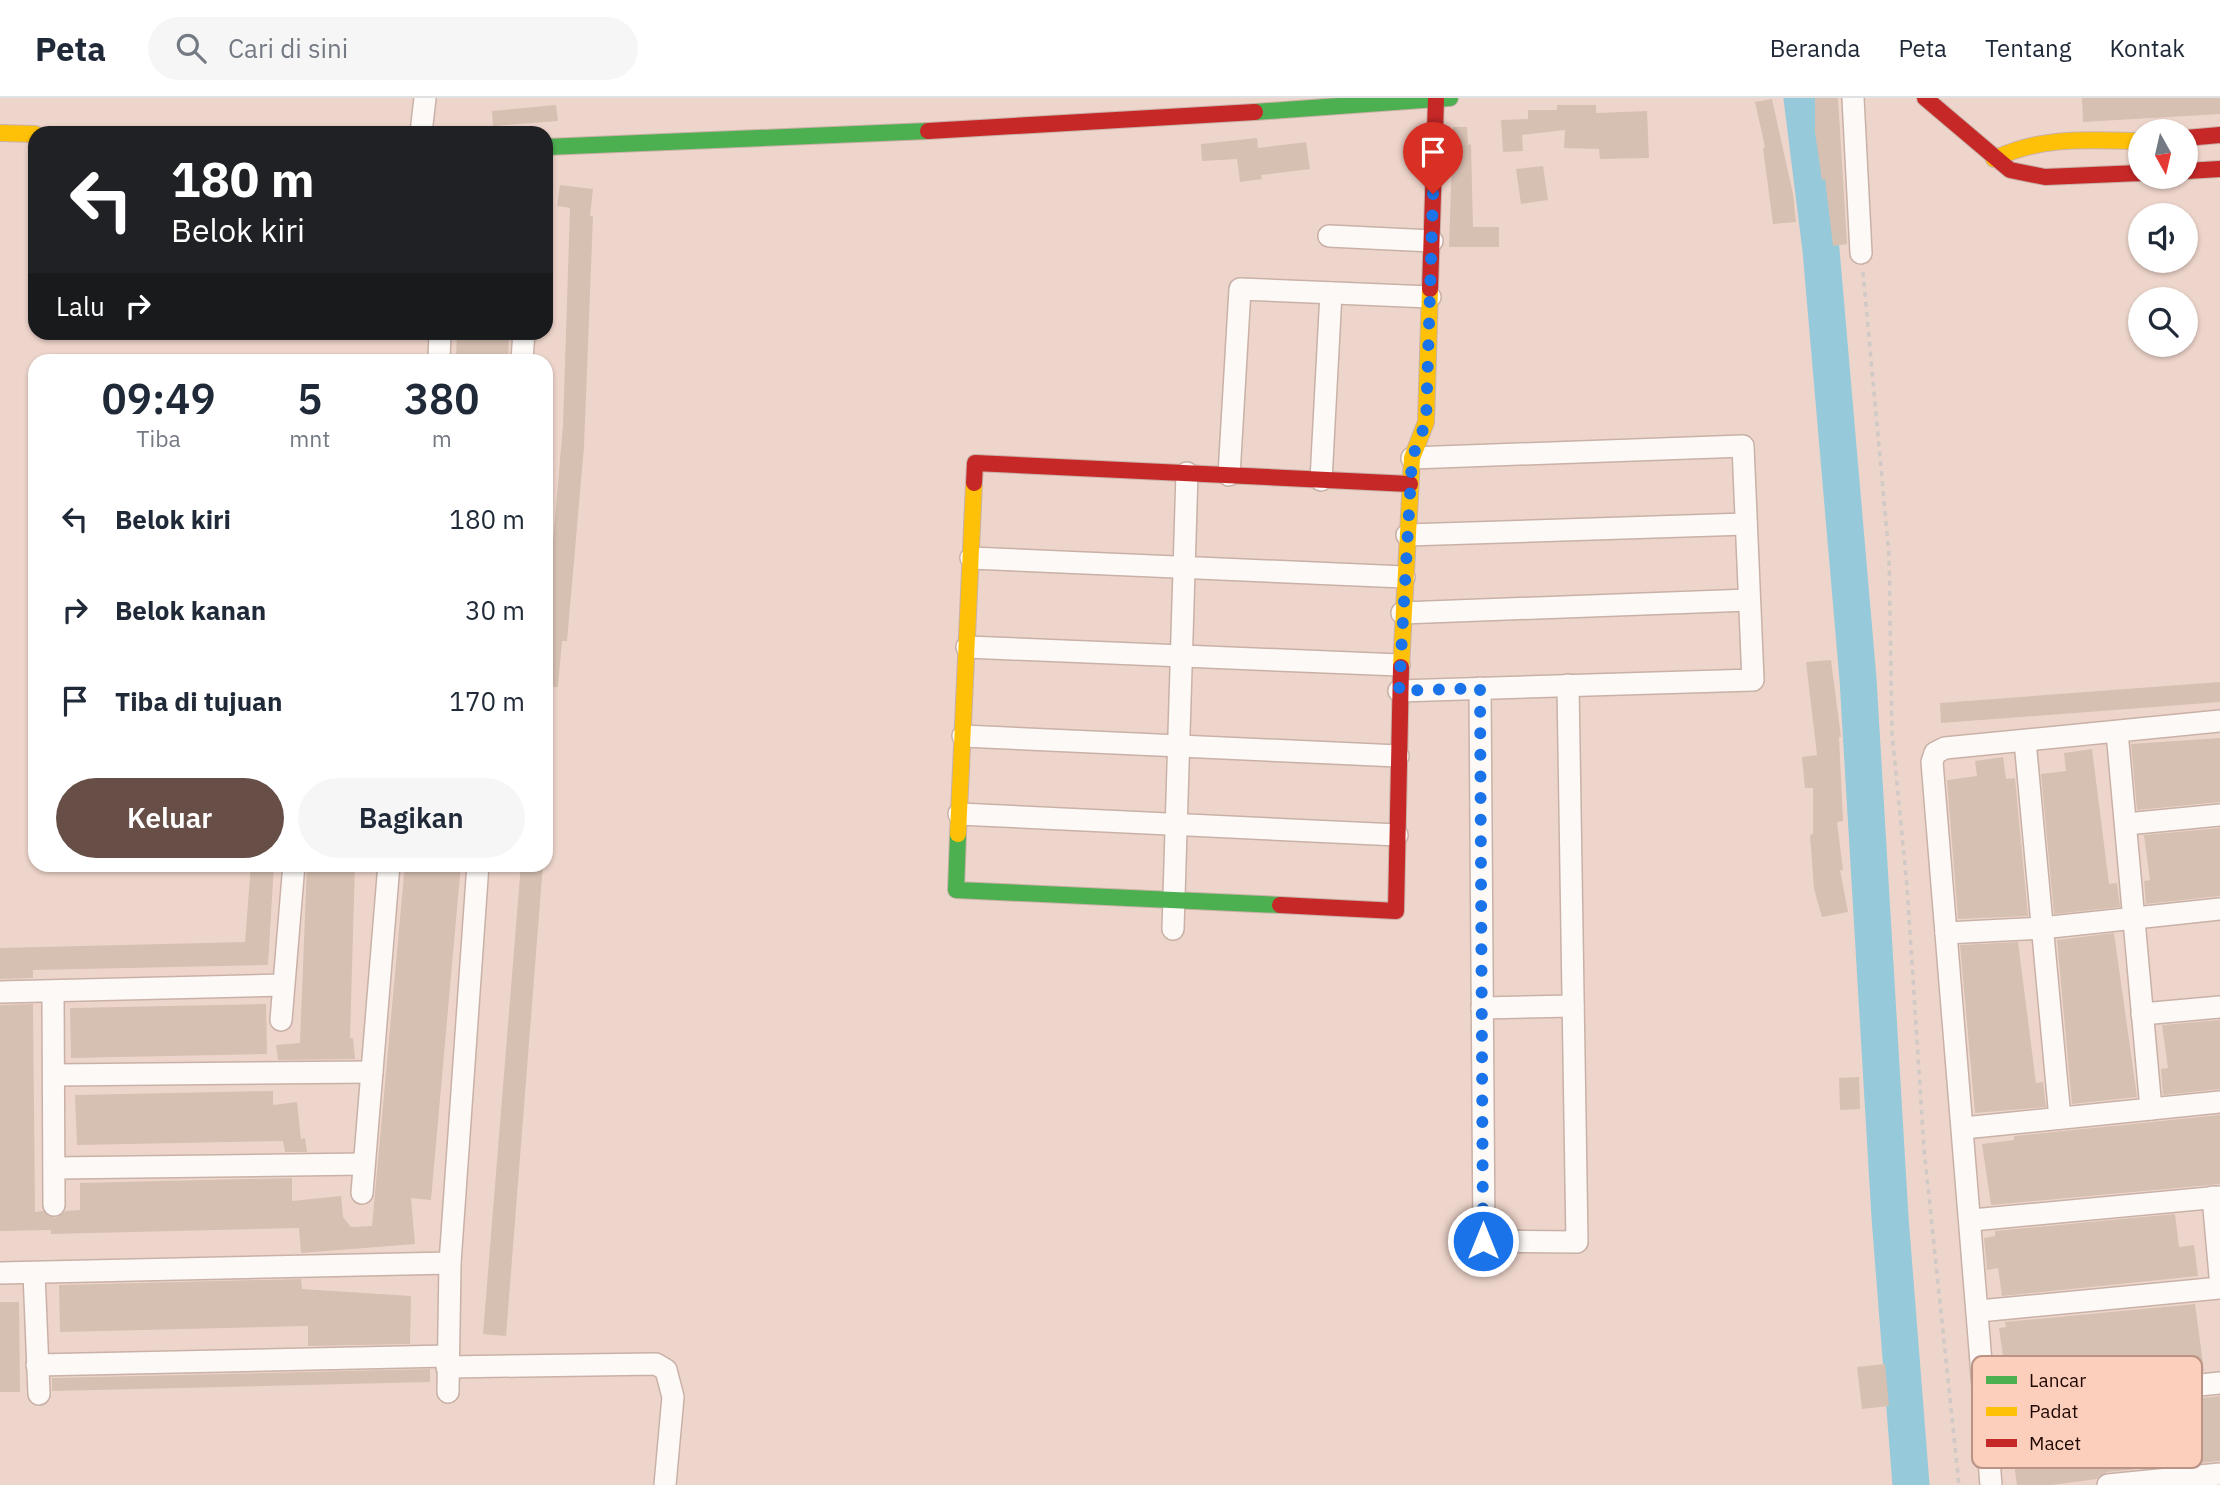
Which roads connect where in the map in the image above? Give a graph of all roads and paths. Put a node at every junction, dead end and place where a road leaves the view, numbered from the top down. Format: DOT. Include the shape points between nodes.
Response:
graph roads {
  1 [pos="425,98"];
  2 [pos="1853,98"];
  3 [pos="1926,98"];
  4 [pos="1443,99"];
  5 [pos="422,126"];
  6 [pos="0,133"];
  7 [pos="28,134"];
  8 [pos="2220,135"];
  9 [pos="2198,137"];
  10 [pos="2128,141"];
  11 [pos="553,153"];
  12 [pos="1994,159"];
  13 [pos="2220,169"];
  14 [pos="2198,170"];
  15 [pos="2128,174"];
  16 [pos="1329,236"];
  17 [pos="1432,241"];
  18 [pos="1861,253"];
  19 [pos="1331,293"];
  20 [pos="1430,297"];
  21 [pos="1412,458"];
  22 [pos="1187,473"];
  23 [pos="1229,475"];
  24 [pos="1321,480"];
  25 [pos="1410,484"];
  26 [pos="1746,524"];
  27 [pos="1407,535"];
  28 [pos="971,558"];
  29 [pos="1184,567"];
  30 [pos="1404,577"];
  31 [pos="1749,600"];
  32 [pos="1402,613"];
  33 [pos="967,647"];
  34 [pos="1181,656"];
  35 [pos="1399,665"];
  36 [pos="1568,685"];
  37 [pos="1480,688"];
  38 [pos="1399,691"];
  39 [pos="2220,721"];
  40 [pos="2117,732"];
  41 [pos="963,736"];
  42 [pos="2025,741"];
  43 [pos="1178,746"];
  44 [pos="1398,756"];
  45 [pos="959,814"];
  46 [pos="2220,816"];
  47 [pos="1176,824"];
  48 [pos="2126,824"];
  49 [pos="1397,835"];
  50 [pos="292,872"];
  51 [pos="388,872"];
  52 [pos="477,872"];
  53 [pos="1173,901"];
  54 [pos="2220,909"];
  55 [pos="2134,918"];
  56 [pos="2042,928"];
  57 [pos="1173,929"];
  58 [pos="1946,933"];
  59 [pos="282,985"];
  60 [pos="0,992"];
  61 [pos="53,993"];
  62 [pos="1573,1006"];
  63 [pos="2220,1007"];
  64 [pos="1482,1008"];
  65 [pos="2143,1014"];
  66 [pos="281,1020"];
  67 [pos="372,1072"];
  68 [pos="55,1075"];
  69 [pos="2220,1102"];
  70 [pos="2151,1109"];
  71 [pos="2060,1118"];
  72 [pos="1964,1128"];
  73 [pos="364,1164"];
  74 [pos="55,1168"];
  75 [pos="362,1192"];
  76 [pos="2216,1197"];
  77 [pos="54,1205"];
  78 [pos="1972,1220"];
  79 [pos="450,1263"];
  80 [pos="0,1273"];
  81 [pos="34,1273"];
  82 [pos="2220,1276"];
  83 [pos="2220,1288"];
  84 [pos="1979,1311"];
  85 [pos="1983,1356"];
  86 [pos="447,1361"];
  87 [pos="37,1365"];
  88 [pos="2220,1383"];
  89 [pos="2202,1388"];
  90 [pos="448,1392"];
  91 [pos="38,1394"];
  92 [pos="2220,1474"];
  93 [pos="665,1485"];
  94 [pos="1959,1485"];
  95 [pos="2108,1485"];
  1 -- 5 [label="street"];
  2 -- 18 [label="street"];
  3 -- 12 [label="street"];
  4 -- 11 [label="street" via="1073,125"];
  4 -- 17 [label="street"];
  6 -- 7 [label="street"];
  8 -- 9 [label="street"];
  10 -- 12 [label="street" via="2032,142"];
  12 -- 15 [label="street" via="2010,170 2045,177"];
  13 -- 14 [label="street"];
  16 -- 17 [label="street"];
  17 -- 20 [label="street"];
  18 -- 94 [label="path" via="1889,555 1892,733 1924,1149"];
  19 -- 20 [label="street"];
  19 -- 23 [label="street" via="1240,289"];
  19 -- 24 [label="street"];
  20 -- 21 [label="street" via="1426,422"];
  21 -- 25 [label="street"];
  21 -- 26 [label="street" via="1743,446"];
  22 -- 23 [label="street"];
  22 -- 28 [label="street" via="975,463"];
  22 -- 29 [label="street"];
  23 -- 24 [label="street"];
  24 -- 25 [label="street"];
  25 -- 27 [label="street"];
  26 -- 27 [label="street"];
  26 -- 31 [label="street"];
  27 -- 30 [label="street"];
  28 -- 29 [label="street"];
  28 -- 33 [label="street"];
  29 -- 30 [label="street"];
  29 -- 34 [label="street"];
  30 -- 32 [label="street"];
  31 -- 32 [label="street"];
  31 -- 36 [label="street" via="1753,680"];
  32 -- 35 [label="street"];
  33 -- 34 [label="street"];
  33 -- 41 [label="street"];
  34 -- 35 [label="street"];
  34 -- 43 [label="street"];
  35 -- 38 [label="street"];
  36 -- 37 [label="street"];
  36 -- 62 [label="street"];
  37 -- 38 [label="street"];
  37 -- 64 [label="street"];
  38 -- 44 [label="street"];
  39 -- 40 [label="street"];
  40 -- 42 [label="street"];
  40 -- 48 [label="street"];
  41 -- 43 [label="street"];
  41 -- 45 [label="street"];
  42 -- 56 [label="street"];
  42 -- 58 [label="street" via="1945,748 1935,753 1932,762"];
  43 -- 44 [label="street"];
  43 -- 47 [label="street"];
  44 -- 49 [label="street"];
  45 -- 47 [label="street"];
  45 -- 53 [label="street" via="956,890"];
  46 -- 48 [label="street"];
  47 -- 49 [label="street"];
  47 -- 53 [label="street"];
  48 -- 55 [label="street"];
  49 -- 53 [label="street" via="1396,911"];
  50 -- 59 [label="street"];
  51 -- 67 [label="street"];
  52 -- 79 [label="street"];
  53 -- 57 [label="street"];
  54 -- 55 [label="street"];
  55 -- 56 [label="street"];
  55 -- 65 [label="street"];
  56 -- 58 [label="street"];
  56 -- 71 [label="street"];
  58 -- 72 [label="street"];
  59 -- 61 [label="street"];
  59 -- 66 [label="street"];
  60 -- 61 [label="street"];
  61 -- 68 [label="street"];
  62 -- 64 [label="street"];
  62 -- 64 [label="street" via="1577,1242 1483,1241"];
  63 -- 65 [label="street"];
  65 -- 70 [label="street"];
  67 -- 68 [label="street"];
  67 -- 73 [label="street"];
  68 -- 74 [label="street"];
  69 -- 70 [label="street"];
  70 -- 71 [label="street"];
  71 -- 72 [label="street"];
  72 -- 78 [label="street"];
  73 -- 74 [label="street"];
  73 -- 75 [label="street"];
  74 -- 77 [label="street"];
  76 -- 78 [label="street"];
  76 -- 82 [label="street"];
  78 -- 84 [label="street"];
  79 -- 81 [label="street"];
  79 -- 86 [label="street"];
  80 -- 81 [label="street"];
  81 -- 87 [label="street"];
  83 -- 84 [label="street"];
  84 -- 85 [label="street"];
  86 -- 87 [label="street"];
  86 -- 90 [label="street"];
  86 -- 93 [label="street" via="656,1364 666,1370 673,1397"];
  87 -- 91 [label="street"];
  88 -- 89 [label="street"];
  92 -- 95 [label="street"];
}
